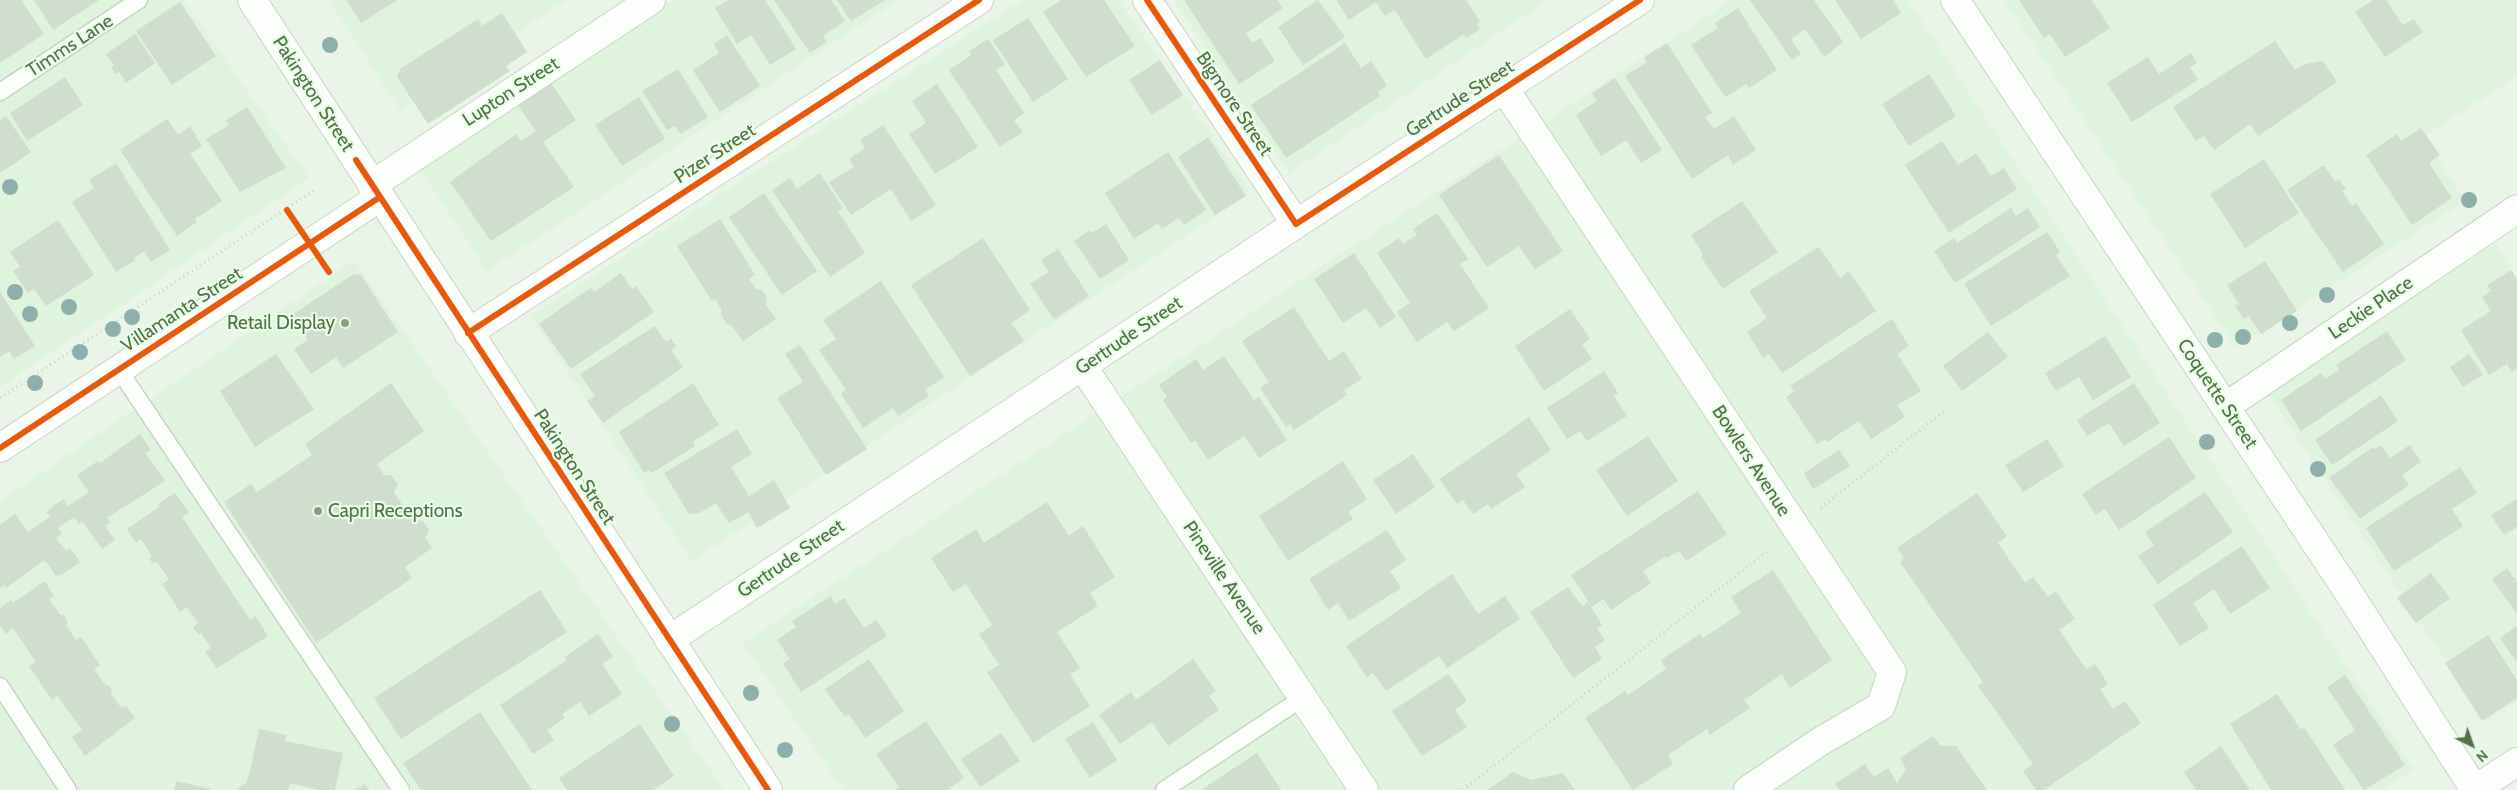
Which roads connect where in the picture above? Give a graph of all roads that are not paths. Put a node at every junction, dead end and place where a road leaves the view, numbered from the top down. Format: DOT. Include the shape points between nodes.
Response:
graph roads {
  1 [pos="139,0"];
  2 [pos="252,0"];
  3 [pos="650,0"];
  4 [pos="979,0"];
  5 [pos="1148,0"];
  6 [pos="1640,0"];
  7 [pos="1955,0"];
  8 [pos="1504,88"];
  9 [pos="0,92"];
  10 [pos="376,191"];
  11 [pos="2517,209"];
  12 [pos="1296,224"];
  13 [pos="468,333"];
  14 [pos="1083,367"];
  15 [pos="119,370"];
  16 [pos="2225,407"];
  17 [pos="0,448"];
  18 [pos="669,640"];
  19 [pos="0,686"];
  20 [pos="1304,697"];
  21 [pos="2517,762"];
  22 [pos="68,790"];
  23 [pos="401,790"];
  24 [pos="768,790"];
  25 [pos="1164,790"];
  26 [pos="1364,790"];
  27 [pos="1748,790"];
  28 [pos="2474,790"];
  1 -- 9 [label="lane, Timms Lane"];
  2 -- 10 [label="street, Pakington Street"];
  3 -- 10 [label="street, Lupton Street"];
  4 -- 13 [label="street, Pizer Street"];
  5 -- 12 [label="street, Bigmore Street"];
  6 -- 8 [label="street, Gertrude Street"];
  7 -- 16 [label="street, Coquette Street"];
  8 -- 12 [label="street, Gertrude Street"];
  8 -- 27 [label="street, Bowlers Avenue" via="1892,672 1881,706"];
  10 -- 13 [label="street, Pakington Street"];
  10 -- 15 [label="street, Villamanta Street" via="309,244"];
  11 -- 16 [label="street, Leckie Place"];
  12 -- 14 [label="street, Gertrude Street"];
  13 -- 18 [label="street, Pakington Street"];
  14 -- 18 [label="street, Gertrude Street"];
  14 -- 20 [label="street, Pineville Avenue"];
  15 -- 17 [label="street, Villamanta Street"];
  15 -- 23 [label="lane"];
  16 -- 28 [label="street, Coquette Street"];
  18 -- 24 [label="street, Pakington Street"];
  19 -- 22 [label="lane"];
  20 -- 25 [label="lane"];
  20 -- 26 [label="street, Pineville Avenue"];
  21 -- 28 [label="street"];
}
